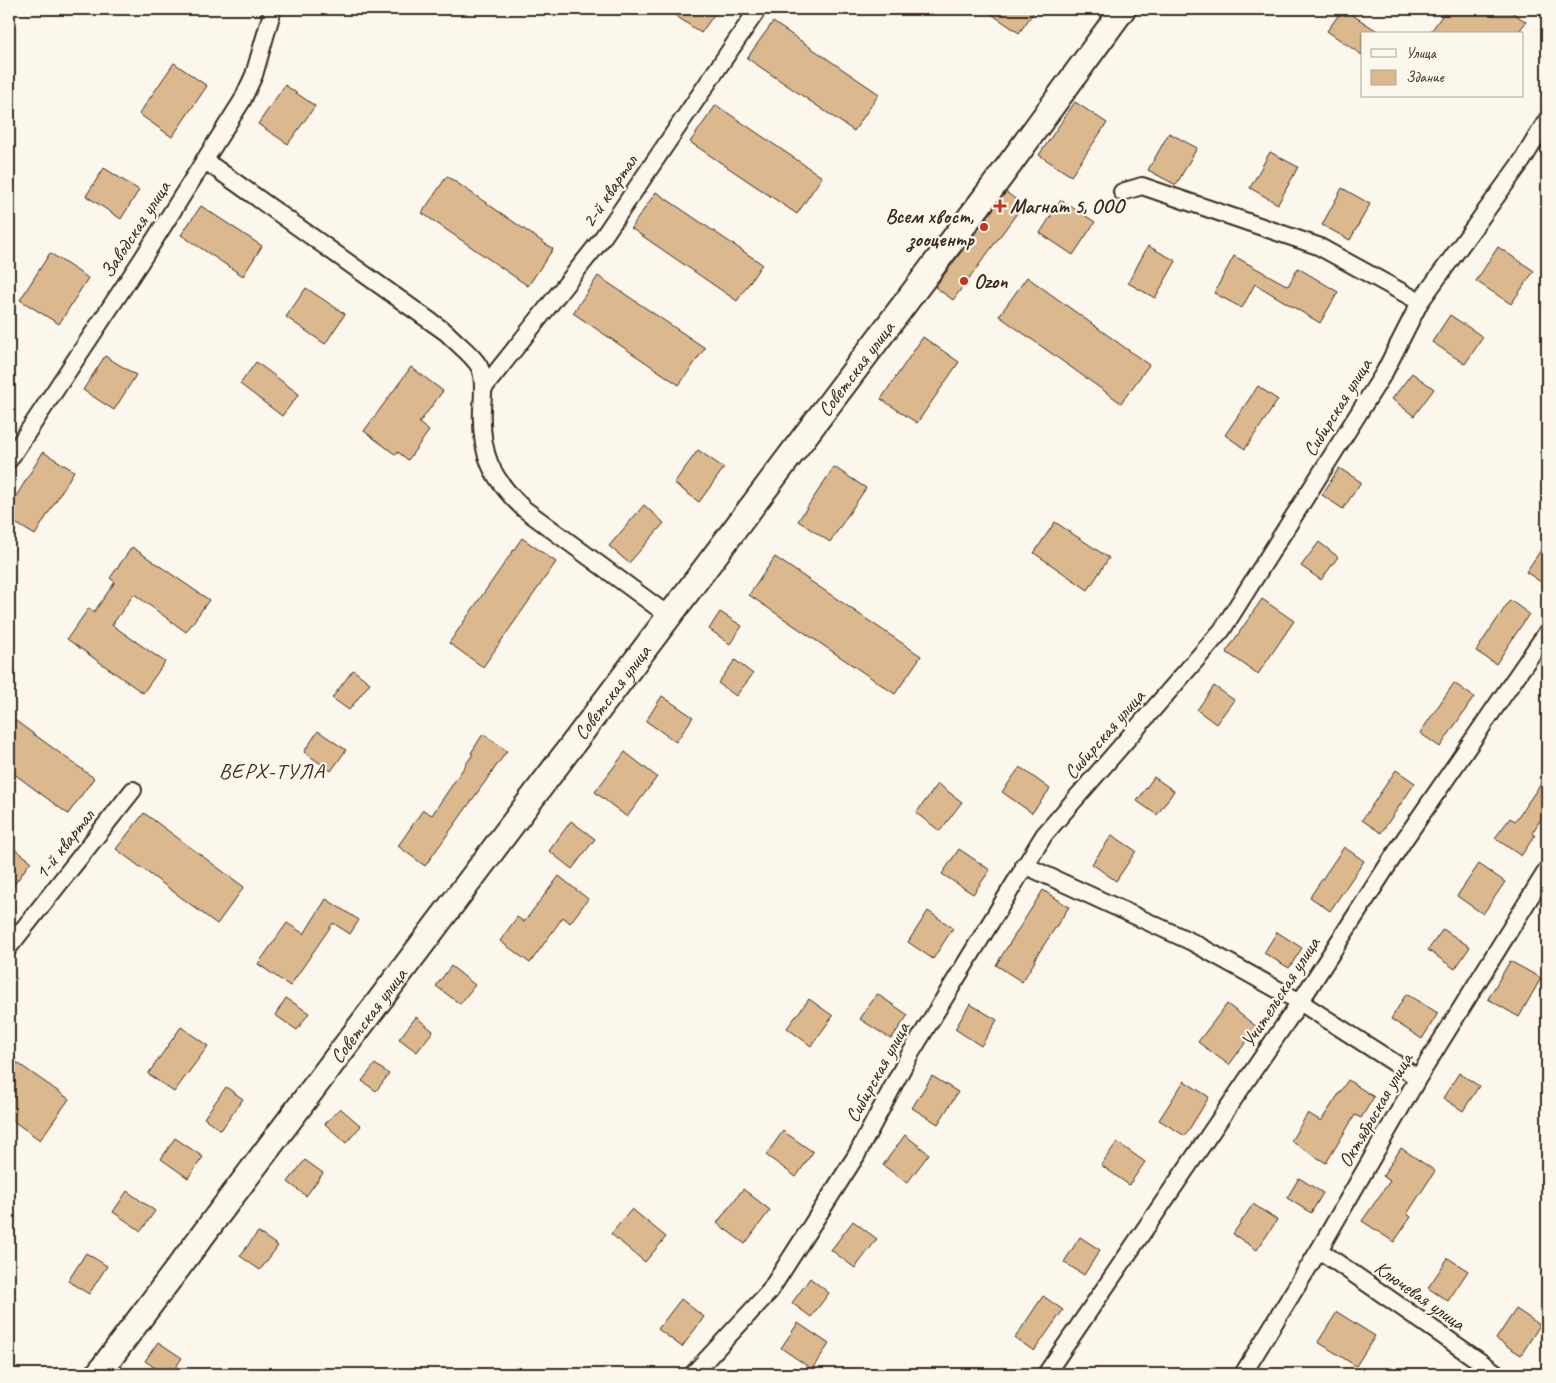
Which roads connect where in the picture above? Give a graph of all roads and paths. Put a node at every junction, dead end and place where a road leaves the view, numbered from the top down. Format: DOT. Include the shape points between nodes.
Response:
graph roads {
  1 [pos="273,9"];
  2 [pos="758,9"];
  3 [pos="1122,9"];
  4 [pos="1547,120"];
  5 [pos="204,160"];
  6 [pos="1122,192"];
  7 [pos="1420,302"];
  8 [pos="483,389"];
  9 [pos="9,460"];
  10 [pos="669,616"];
  11 [pos="1547,632"];
  12 [pos="133,790"];
  13 [pos="1024,865"];
  14 [pos="1547,870"];
  15 [pos="9,947"];
  16 [pos="1300,1002"];
  17 [pos="1418,1078"];
  18 [pos="1318,1250"];
  19 [pos="98,1374"];
  20 [pos="693,1374"];
  21 [pos="1046,1374"];
  22 [pos="1243,1374"];
  23 [pos="1498,1374"];
  1 -- 5 [label="street, Заводская улица" via="254,75 242,101"];
  2 -- 8 [label="street, 2-й квартал" via="602,240"];
  3 -- 10 [label="main road, Советская улица" via="1001,176"];
  4 -- 7 [label="street, Сибирская улица" via="1522,161"];
  5 -- 8 [label="street" via="447,333 479,367"];
  5 -- 9 [label="street, Заводская улица"];
  6 -- 7 [label="street" via="1142,186 1318,246"];
  7 -- 13 [label="street, Сибирская улица" via="1384,373 1222,630 1044,835"];
  8 -- 10 [label="street" via="481,428 487,461 504,490 524,509"];
  10 -- 19 [label="main road, Советская улица"];
  11 -- 16 [label="street, Учительская улица" via="1404,840"];
  12 -- 15 [label="street, 1-й квартал"];
  13 -- 16 [label="street" via="1192,942"];
  13 -- 20 [label="street, Сибирская улица" via="909,1056 856,1156 769,1292"];
  14 -- 17 [label="street, Октябрьская улица"];
  16 -- 17 [label="street"];
  16 -- 21 [label="street, Учительская улица"];
  17 -- 18 [label="street, Октябрьская улица"];
  18 -- 22 [label="street, Октябрьская улица"];
  18 -- 23 [label="street, Ключевая улица"];
}
